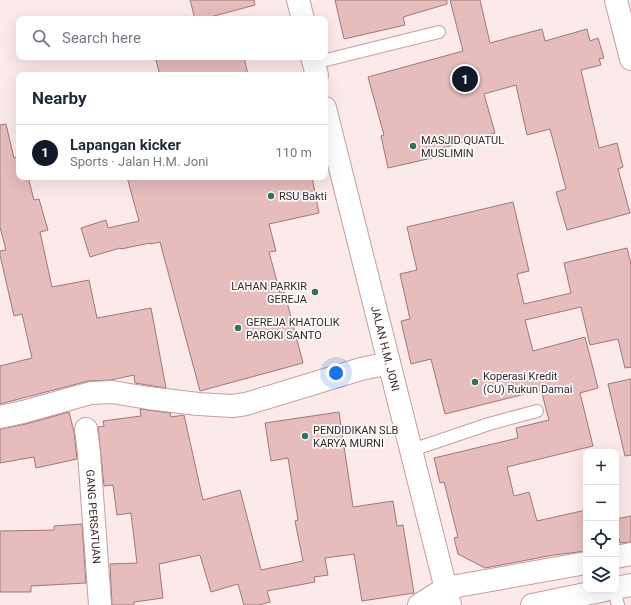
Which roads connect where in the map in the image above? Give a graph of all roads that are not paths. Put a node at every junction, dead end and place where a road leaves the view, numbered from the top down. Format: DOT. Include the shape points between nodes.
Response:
graph roads {
  1 [pos="298,0"];
  2 [pos="616,0"];
  3 [pos="302,16"];
  4 [pos="439,32"];
  5 [pos="631,59"];
  6 [pos="314,65"];
  7 [pos="328,120"];
  8 [pos="389,363"];
  9 [pos="537,411"];
  10 [pos="0,416"];
  11 [pos="86,429"];
  12 [pos="412,450"];
  13 [pos="631,554"];
  14 [pos="619,556"];
  15 [pos="583,564"];
  16 [pos="631,585"];
  17 [pos="619,588"];
  18 [pos="590,593"];
  19 [pos="616,593"];
  20 [pos="448,597"];
  21 [pos="100,605"];
  22 [pos="419,605"];
  23 [pos="532,605"];
  24 [pos="618,605"];
  1 -- 3 [label="street"];
  2 -- 5 [label="street"];
  4 -- 6 [label="lane"];
  7 -- 8 [label="street, JALAN H.M. JONI"];
  8 -- 10 [label="street" via="232,406 98,392"];
  8 -- 12 [label="street, JALAN H.M. JONI"];
  9 -- 12 [label="lane" via="488,424"];
  11 -- 21 [label="street, GANG PERSATUAN"];
  12 -- 20 [label="street, JALAN H.M. JONI"];
  13 -- 14 [label="street"];
  15 -- 20 [label="street"];
  16 -- 17 [label="street"];
  18 -- 23 [label="street"];
  19 -- 24 [label="lane"];
  20 -- 22 [label="street"];
}
